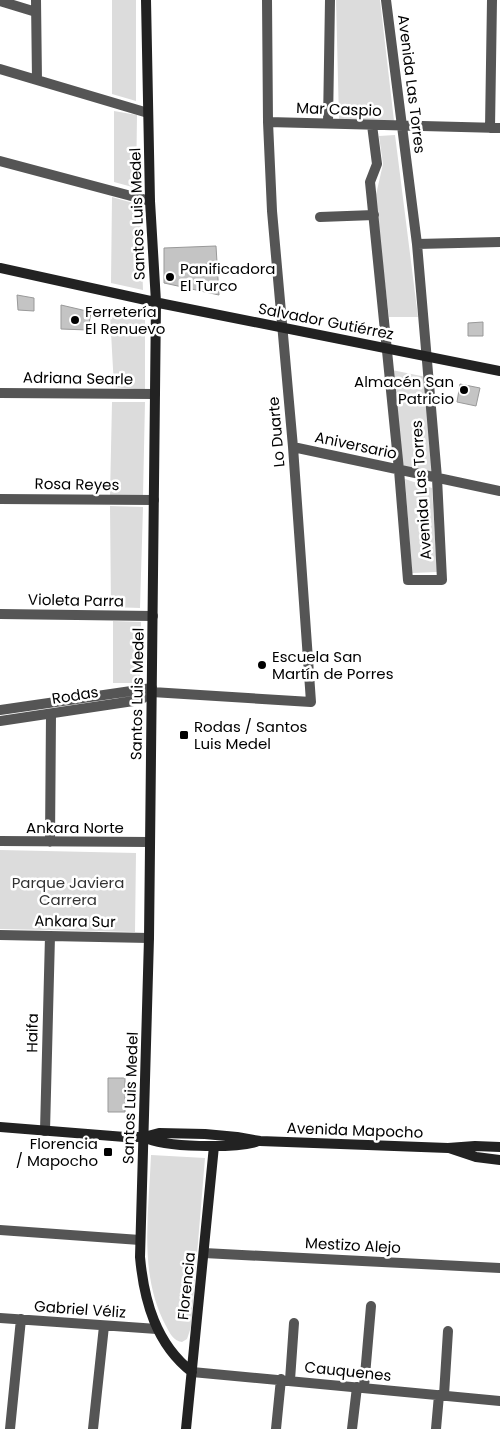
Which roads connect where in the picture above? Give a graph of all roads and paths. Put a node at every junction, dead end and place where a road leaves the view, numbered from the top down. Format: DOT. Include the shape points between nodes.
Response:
graph roads {
  1 [pos="36,0"];
  2 [pos="146,0"];
  3 [pos="267,0"];
  4 [pos="330,0"];
  5 [pos="386,0"];
  6 [pos="492,0"];
  7 [pos="0,1"];
  8 [pos="36,12"];
  9 [pos="0,69"];
  10 [pos="37,80"];
  11 [pos="148,113"];
  12 [pos="268,122"];
  13 [pos="328,124"];
  14 [pos="372,125"];
  15 [pos="402,126"];
  16 [pos="495,128"];
  17 [pos="0,161"];
  18 [pos="150,201"];
  19 [pos="374,215"];
  20 [pos="320,217"];
  21 [pos="500,242"];
  22 [pos="417,244"];
  23 [pos="0,268"];
  24 [pos="156,302"];
  25 [pos="281,328"];
  26 [pos="387,348"];
  27 [pos="426,356"];
  28 [pos="500,371"];
  29 [pos="0,393"];
  30 [pos="155,394"];
  31 [pos="293,448"];
  32 [pos="399,470"];
  33 [pos="436,478"];
  34 [pos="500,491"];
  35 [pos="0,499"];
  36 [pos="154,500"];
  37 [pos="0,614"];
  38 [pos="152,616"];
  39 [pos="152,690"];
  40 [pos="0,710"];
  41 [pos="51,714"];
  42 [pos="0,721"];
  43 [pos="0,841"];
  44 [pos="50,842"];
  45 [pos="150,842"];
  46 [pos="0,935"];
  47 [pos="50,936"];
  48 [pos="149,938"];
  49 [pos="0,1128"];
  50 [pos="45,1131"];
  51 [pos="205,1134"];
  52 [pos="144,1138"];
  53 [pos="260,1142"];
  54 [pos="214,1146"];
  55 [pos="500,1147"];
  56 [pos="448,1148"];
  57 [pos="500,1160"];
  58 [pos="0,1230"];
  59 [pos="140,1240"];
  60 [pos="204,1253"];
  61 [pos="500,1268"];
  62 [pos="371,1306"];
  63 [pos="0,1318"];
  64 [pos="21,1319"];
  65 [pos="294,1323"];
  66 [pos="104,1326"];
  67 [pos="157,1330"];
  68 [pos="448,1331"];
  69 [pos="192,1372"];
  70 [pos="286,1380"];
  71 [pos="360,1387"];
  72 [pos="441,1395"];
  73 [pos="500,1401"];
  74 [pos="10,1429"];
  75 [pos="94,1429"];
  76 [pos="186,1429"];
  77 [pos="276,1429"];
  78 [pos="352,1429"];
  79 [pos="436,1429"];
  1 -- 8 [label="street"];
  2 -- 11 [label="street, Santos Luis Medel"];
  3 -- 12 [label="street, Lo Duarte"];
  4 -- 13 [label="street"];
  5 -- 15 [label="street, Avenida Las Torres"];
  6 -- 16 [label="street"];
  7 -- 8 [label="street"];
  8 -- 10 [label="street"];
  9 -- 10 [label="street"];
  10 -- 11 [label="street"];
  11 -- 18 [label="street, Santos Luis Medel"];
  12 -- 13 [label="street, Mar Caspio"];
  12 -- 25 [label="street, Lo Duarte"];
  13 -- 14 [label="street, Mar Caspio"];
  14 -- 15 [label="street, Mar Caspio"];
  14 -- 19 [label="street, Avenida Las Torres" via="377,164 370,182"];
  15 -- 16 [label="street, Mar Caspio"];
  15 -- 22 [label="street, Avenida Las Torres"];
  17 -- 18 [label="street"];
  18 -- 24 [label="street, Santos Luis Medel"];
  19 -- 20 [label="street"];
  19 -- 26 [label="street, Avenida Las Torres"];
  21 -- 22 [label="street"];
  22 -- 27 [label="street, Avenida Las Torres"];
  23 -- 24 [label="street, Salvador Gutiérrez"];
  24 -- 25 [label="street, Salvador Gutiérrez"];
  24 -- 30 [label="street, Santos Luis Medel"];
  25 -- 26 [label="street, Salvador Gutiérrez"];
  25 -- 31 [label="street, Lo Duarte"];
  26 -- 27 [label="street, Salvador Gutiérrez"];
  26 -- 32 [label="street, Avenida Las Torres"];
  27 -- 28 [label="street, Salvador Gutiérrez"];
  27 -- 33 [label="street, Avenida Las Torres"];
  29 -- 30 [label="street, Adriana Searle"];
  30 -- 36 [label="street, Santos Luis Medel"];
  31 -- 32 [label="street, Aniversario"];
  31 -- 39 [label="street, Lo Duarte" via="311,702"];
  32 -- 33 [label="street, Aniversario"];
  32 -- 33 [label="street, Avenida Las Torres" via="408,580 442,580"];
  33 -- 34 [label="street, Aniversario"];
  35 -- 36 [label="street, Rosa Reyes"];
  36 -- 38 [label="street, Santos Luis Medel"];
  37 -- 38 [label="street, Violeta Parra"];
  38 -- 39 [label="street, Santos Luis Medel"];
  39 -- 40 [label="street, Rodas"];
  39 -- 41 [label="street, Rodas" via="140,700"];
  39 -- 45 [label="street, Santos Luis Medel"];
  41 -- 42 [label="street, Rodas"];
  41 -- 44 [label="street"];
  43 -- 44 [label="street, Ankara Norte"];
  44 -- 45 [label="street, Ankara Norte"];
  45 -- 48 [label="street, Santos Luis Medel"];
  46 -- 47 [label="street, Ankara Sur"];
  47 -- 48 [label="street, Ankara Sur"];
  47 -- 50 [label="street, Haifa"];
  48 -- 52 [label="street, Santos Luis Medel"];
  49 -- 50 [label="street, Avenida Mapocho"];
  50 -- 52 [label="street, Avenida Mapocho"];
  51 -- 52 [label="street, Avenida Mapocho" via="159,1133"];
  51 -- 53 [label="street, Avenida Mapocho" via="237,1136"];
  51 -- 54 [label="street"];
  52 -- 54 [label="street, Avenida Mapocho" via="157,1143"];
  52 -- 59 [label="street, Santos Luis Medel"];
  53 -- 54 [label="street, Avenida Mapocho"];
  53 -- 56 [label="street, Avenida Mapocho"];
  54 -- 60 [label="street, Florencia"];
  55 -- 56 [label="street, Avenida Mapocho"];
  56 -- 57 [label="street, Avenida Mapocho"];
  58 -- 59 [label="street"];
  59 -- 67 [label="street, Santos Luis Medel" via="141,1273"];
  60 -- 61 [label="street, Mestizo Alejo"];
  60 -- 69 [label="street, Florencia"];
  62 -- 71 [label="street"];
  63 -- 64 [label="street, Gabriel Véliz"];
  64 -- 66 [label="street, Gabriel Véliz"];
  64 -- 74 [label="street"];
  65 -- 70 [label="street"];
  66 -- 67 [label="street, Gabriel Véliz"];
  66 -- 75 [label="street"];
  67 -- 69 [label="street, Santos Luis Medel" via="174,1356"];
  68 -- 72 [label="street"];
  69 -- 70 [label="street, Cauquenes"];
  69 -- 76 [label="street, Florencia"];
  70 -- 71 [label="street, Cauquenes"];
  70 -- 77 [label="street"];
  71 -- 72 [label="street, Cauquenes"];
  71 -- 78 [label="street"];
  72 -- 73 [label="street, Cauquenes"];
  72 -- 79 [label="street"];
}
